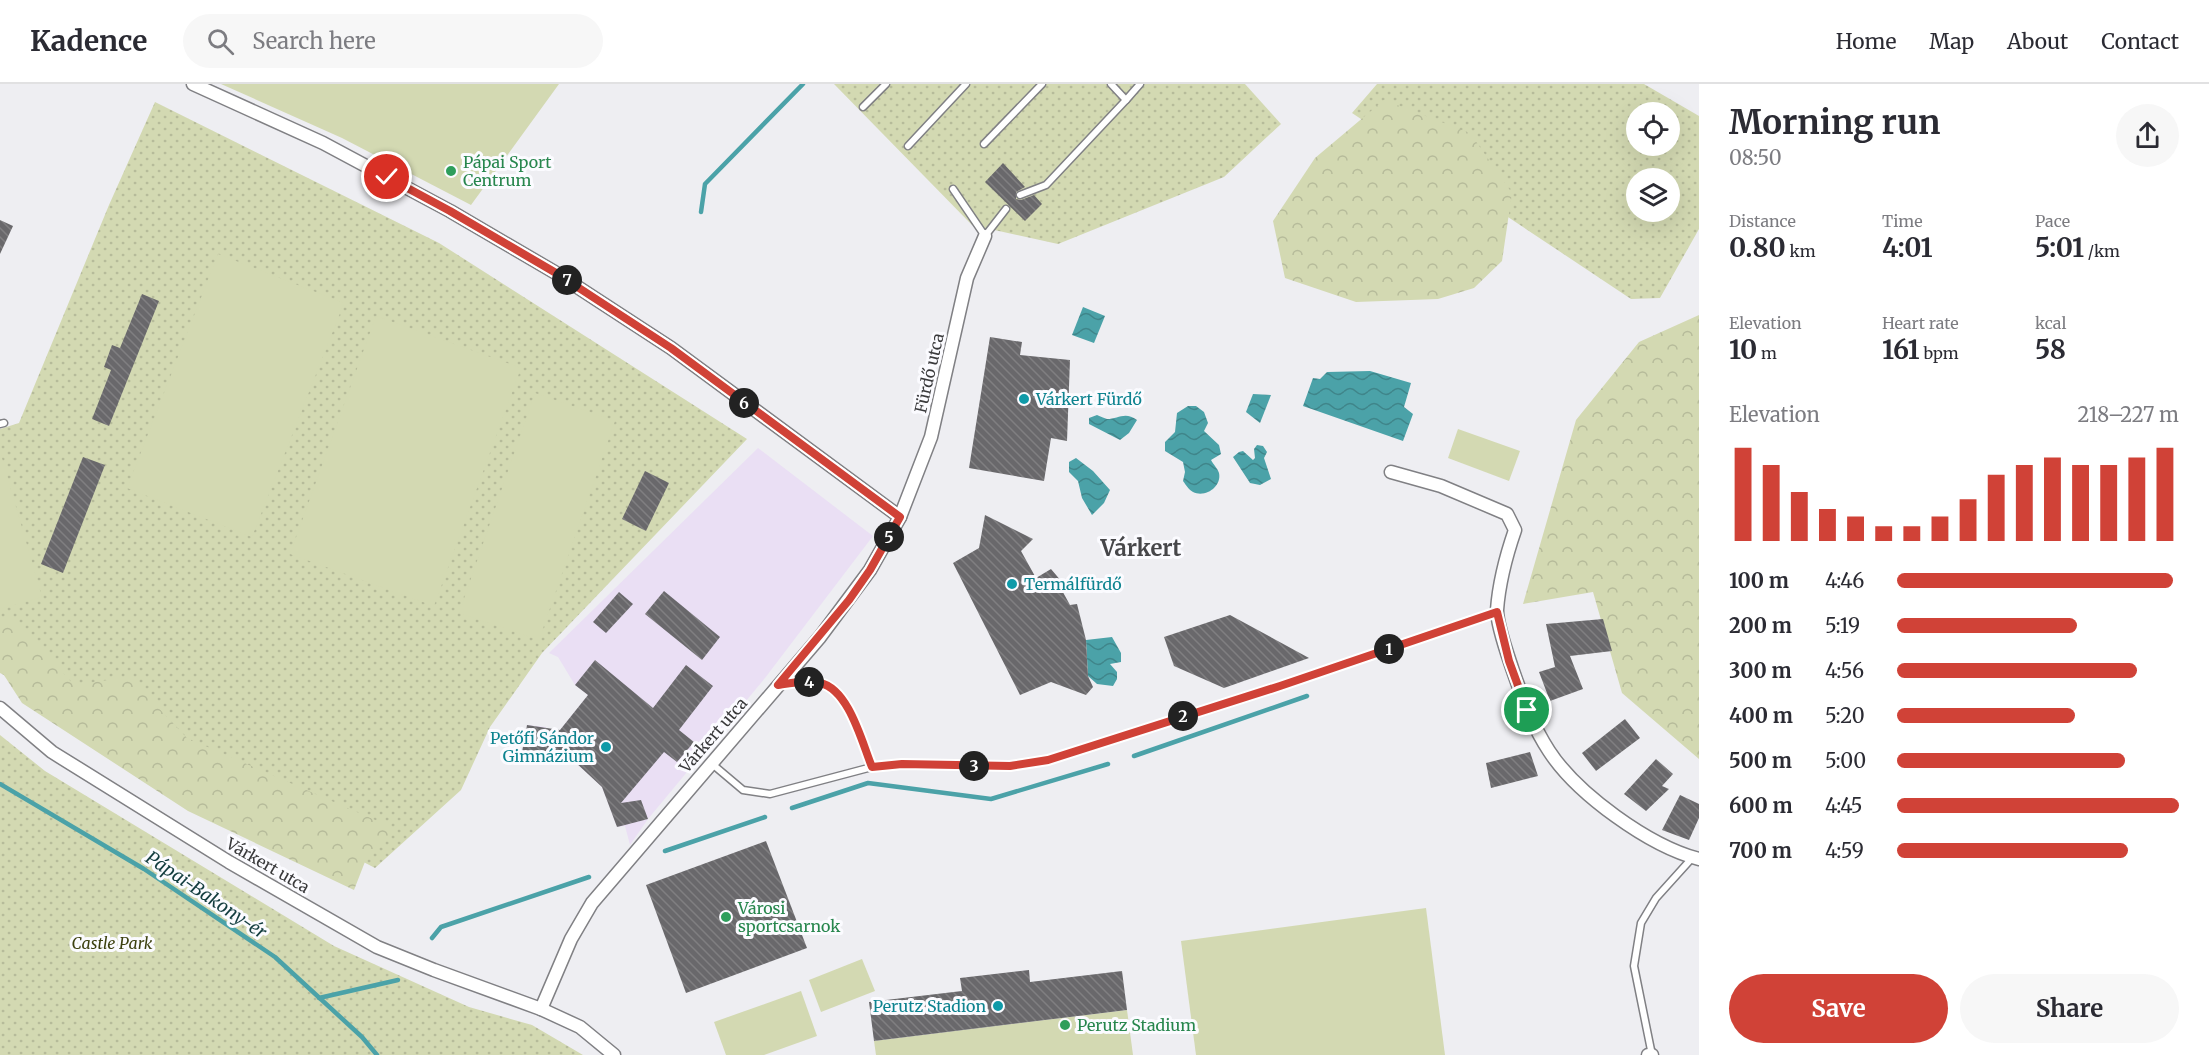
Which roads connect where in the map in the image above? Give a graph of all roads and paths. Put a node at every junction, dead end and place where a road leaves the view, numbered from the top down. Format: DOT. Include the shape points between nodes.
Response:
graph roads {
  1 [pos="193,84"];
  2 [pos="885,84"];
  3 [pos="966,84"];
  4 [pos="1042,84"];
  5 [pos="1111,84"];
  6 [pos="1140,84"];
  7 [pos="1126,99"];
  8 [pos="863,107"];
  9 [pos="984,144"];
  10 [pos="908,146"];
  11 [pos="953,189"];
  12 [pos="1020,195"];
  13 [pos="1006,209"];
  14 [pos="986,236"];
  15 [pos="1391,472"];
  16 [pos="900,517"];
  17 [pos="1497,612"];
  18 [pos="778,685"];
  19 [pos="0,708"];
  20 [pos="710,763"];
  21 [pos="872,767"];
  22 [pos="1696,858"];
  23 [pos="541,1009"];
  24 [pos="614,1055"];
  25 [pos="1650,1055"];
  1 -- 16 [label="street" via="323,143 556,273 671,348"];
  2 -- 8 [label="lane"];
  3 -- 10 [label="lane"];
  4 -- 9 [label="lane"];
  5 -- 7 [label="lane"];
  6 -- 7 [label="lane"];
  7 -- 12 [label="lane" via="1046,185"];
  11 -- 14 [label="lane"];
  13 -- 14 [label="lane"];
  14 -- 16 [label="street, Fürdő utca" via="967,278 931,437"];
  15 -- 17 [label="street" via="1442,486 1507,514 1515,530 1505,559"];
  16 -- 18 [label="street, Várkert utca" via="855,592"];
  17 -- 21 [label="lane" via="1048,760 1010,766"];
  17 -- 22 [label="street" via="1527,710 1550,752 1577,785 1613,814 1652,839"];
  18 -- 20 [label="street, Várkert utca"];
  18 -- 21 [label="lane" via="813,682 832,688 850,712"];
  19 -- 23 [label="street, Várkert utca" via="52,752 229,862 377,947"];
  20 -- 21 [label="lane" via="743,790 771,794"];
  20 -- 23 [label="street, Várkert utca" via="592,903 571,939"];
  22 -- 25 [label="lane" via="1656,898 1641,923 1634,966"];
  23 -- 24 [label="street, Várkert utca" via="580,1027"];
}
